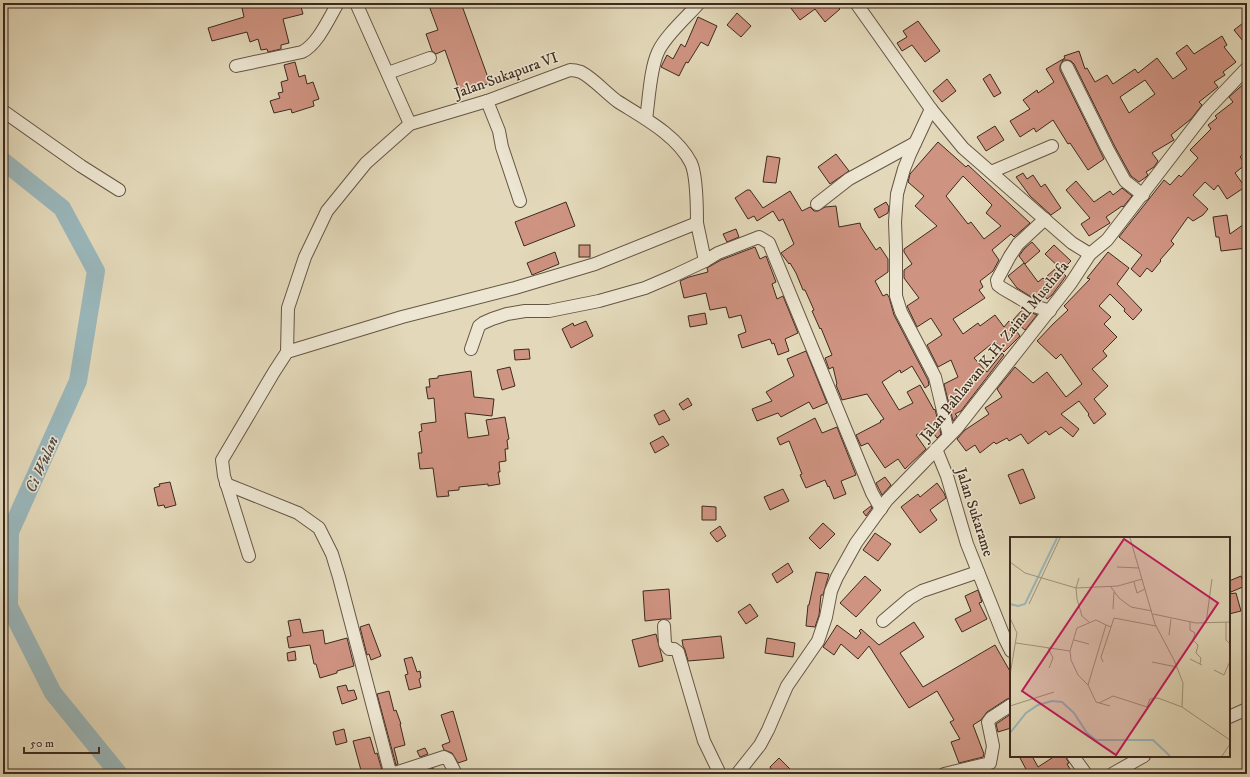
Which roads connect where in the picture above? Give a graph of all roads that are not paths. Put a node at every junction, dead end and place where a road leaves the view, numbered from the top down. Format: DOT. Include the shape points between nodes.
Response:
graph roads {
  1 [pos="338,3"];
  2 [pos="356,3"];
  3 [pos="699,3"];
  4 [pos="856,3"];
  5 [pos="430,58"];
  6 [pos="236,66"];
  7 [pos="1068,67"];
  8 [pos="1247,68"];
  9 [pos="388,73"];
  10 [pos="487,100"];
  11 [pos="931,109"];
  12 [pos="3,110"];
  13 [pos="646,119"];
  14 [pos="410,124"];
  15 [pos="915,143"];
  16 [pos="1052,146"];
  17 [pos="991,172"];
  18 [pos="119,190"];
  19 [pos="1142,195"];
  20 [pos="520,201"];
  21 [pos="817,204"];
  22 [pos="1045,219"];
  23 [pos="697,223"];
  24 [pos="1090,254"];
  25 [pos="705,260"];
  26 [pos="1050,311"];
  27 [pos="471,349"];
  28 [pos="287,352"];
  29 [pos="949,436"];
  30 [pos="936,449"];
  31 [pos="226,484"];
  32 [pos="881,509"];
  33 [pos="249,556"];
  34 [pos="978,572"];
  35 [pos="883,621"];
  36 [pos="664,626"];
  37 [pos="1010,649"];
  38 [pos="1010,706"];
  39 [pos="1247,709"];
  40 [pos="1230,717"];
  41 [pos="1074,757"];
  42 [pos="1142,757"];
  43 [pos="456,774"];
  44 [pos="720,774"];
  45 [pos="738,774"];
  46 [pos="944,774"];
  47 [pos="1086,774"];
  48 [pos="1112,774"];
  1 -- 6 [label="street" via="309,48 302,52"];
  2 -- 9 [label="street"];
  3 -- 13 [label="street" via="657,52"];
  4 -- 11 [label="street"];
  5 -- 9 [label="street"];
  7 -- 19 [label="street" via="1125,181"];
  8 -- 19 [label="street, Jalan Pahlawan K.H. Zainal Musthafa" via="1207,110"];
  9 -- 14 [label="street"];
  10 -- 13 [label="street, Jalan Sukapura VI" via="570,70 581,72 616,100"];
  10 -- 14 [label="street, Jalan Sukapura VI"];
  10 -- 20 [label="street"];
  11 -- 15 [label="street"];
  11 -- 17 [label="street" via="963,148"];
  12 -- 18 [label="street"];
  13 -- 23 [label="street, Jalan Sukapura VI" via="683,150 692,164 697,195"];
  14 -- 28 [label="street" via="366,164 327,211 305,257 288,308"];
  15 -- 21 [label="street" via="849,179"];
  15 -- 29 [label="street" via="897,194 896,296 901,312 935,377"];
  16 -- 17 [label="street"];
  17 -- 22 [label="street"];
  19 -- 24 [label="street, Jalan Pahlawan K.H. Zainal Musthafa" via="1107,240"];
  22 -- 24 [label="street"];
  22 -- 26 [label="street" via="1018,244 998,280 998,285 1031,305"];
  23 -- 25 [label="street, Jalan Sukapura VI"];
  23 -- 28 [label="street" via="595,264 402,317"];
  24 -- 26 [label="street, Jalan Pahlawan K.H. Zainal Musthafa"];
  25 -- 27 [label="street" via="645,288 599,301 548,311 525,311 492,319 479,326"];
  25 -- 32 [label="street" via="759,236 769,243 872,493"];
  26 -- 29 [label="street, Jalan Pahlawan K.H. Zainal Musthafa"];
  28 -- 31 [label="street" via="222,460"];
  29 -- 30 [label="street, Jalan Pahlawan K.H. Zainal Musthafa"];
  30 -- 32 [label="street, Jalan Pahlawan K.H. Zainal Musthafa"];
  30 -- 34 [label="street, Jalan Sukarame"];
  31 -- 33 [label="street"];
  31 -- 43 [label="street" via="298,513 320,528 339,577 392,772 444,757"];
  32 -- 45 [label="street, Jalan Pahlawan K.H. Zainal Musthafa" via="856,543 837,577 818,641 787,686 760,745"];
  34 -- 35 [label="street" via="922,591"];
  34 -- 37 [label="street, Jalan Sukarame"];
  36 -- 44 [label="street" via="665,644 669,649 678,652 704,741"];
  38 -- 46 [label="street" via="988,722 993,746 990,763"];
  39 -- 40 [label="street"];
  41 -- 47 [label="street"];
  42 -- 48 [label="street"];
}
